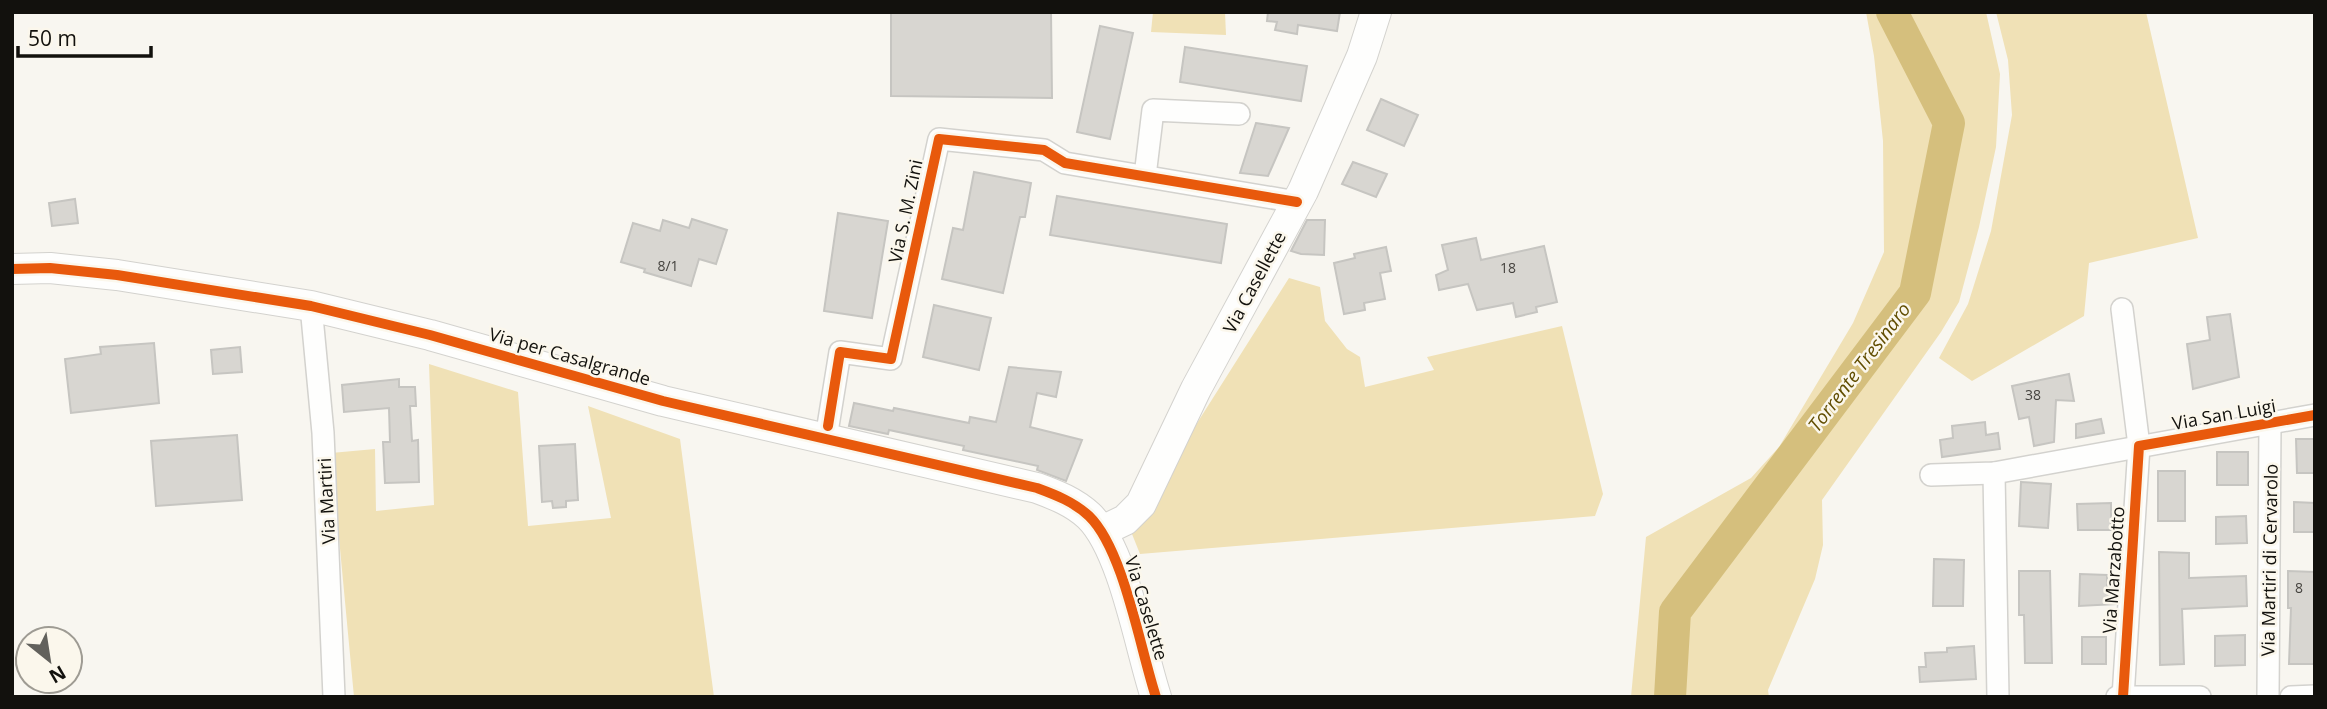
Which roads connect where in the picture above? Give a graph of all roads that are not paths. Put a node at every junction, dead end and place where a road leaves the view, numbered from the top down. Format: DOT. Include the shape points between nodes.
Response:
graph roads {
  1 [pos="1376,12"];
  2 [pos="1239,114"];
  3 [pos="1145,176"];
  4 [pos="1297,202"];
  5 [pos="12,269"];
  6 [pos="312,306"];
  7 [pos="2122,309"];
  8 [pos="2315,415"];
  9 [pos="2270,424"];
  10 [pos="828,426"];
  11 [pos="2139,446"];
  12 [pos="1994,473"];
  13 [pos="1931,475"];
  14 [pos="1102,531"];
  15 [pos="2123,696"];
  16 [pos="2315,696"];
  17 [pos="334,697"];
  18 [pos="1156,697"];
  19 [pos="1998,697"];
  20 [pos="2117,697"];
  21 [pos="2200,697"];
  22 [pos="2268,697"];
  23 [pos="2291,697"];
  1 -- 4 [label="street, Via Casellette" via="1362,56"];
  2 -- 3 [label="street" via="1153,110"];
  3 -- 4 [label="street, Via S. M. Zini"];
  3 -- 10 [label="street, Via S. M. Zini" via="1065,163 1044,150 939,139 891,359 840,352"];
  4 -- 14 [label="street, Via Casellette" via="1196,389 1141,504 1125,520"];
  5 -- 6 [label="street, Via per Casalgrande" via="117,275"];
  6 -- 14 [label="street, Via per Casalgrande" via="663,401 1037,488 1076,505"];
  6 -- 17 [label="street, Via Martiri" via="323,433"];
  7 -- 11 [label="street, Via Marzabotto"];
  8 -- 9 [label="street, Via San Luigi"];
  9 -- 11 [label="street, Via San Luigi"];
  9 -- 22 [label="street, Via Martiri di Cervarolo"];
  11 -- 12 [label="street, Via San Luigi"];
  11 -- 15 [label="street, Via Marzabotto"];
  12 -- 13 [label="street, Via San Luigi"];
  12 -- 19 [label="street"];
  14 -- 18 [label="street, Via Caselette" via="1119,569"];
  15 -- 20 [label="street"];
  15 -- 21 [label="street"];
  16 -- 23 [label="street"];
}
